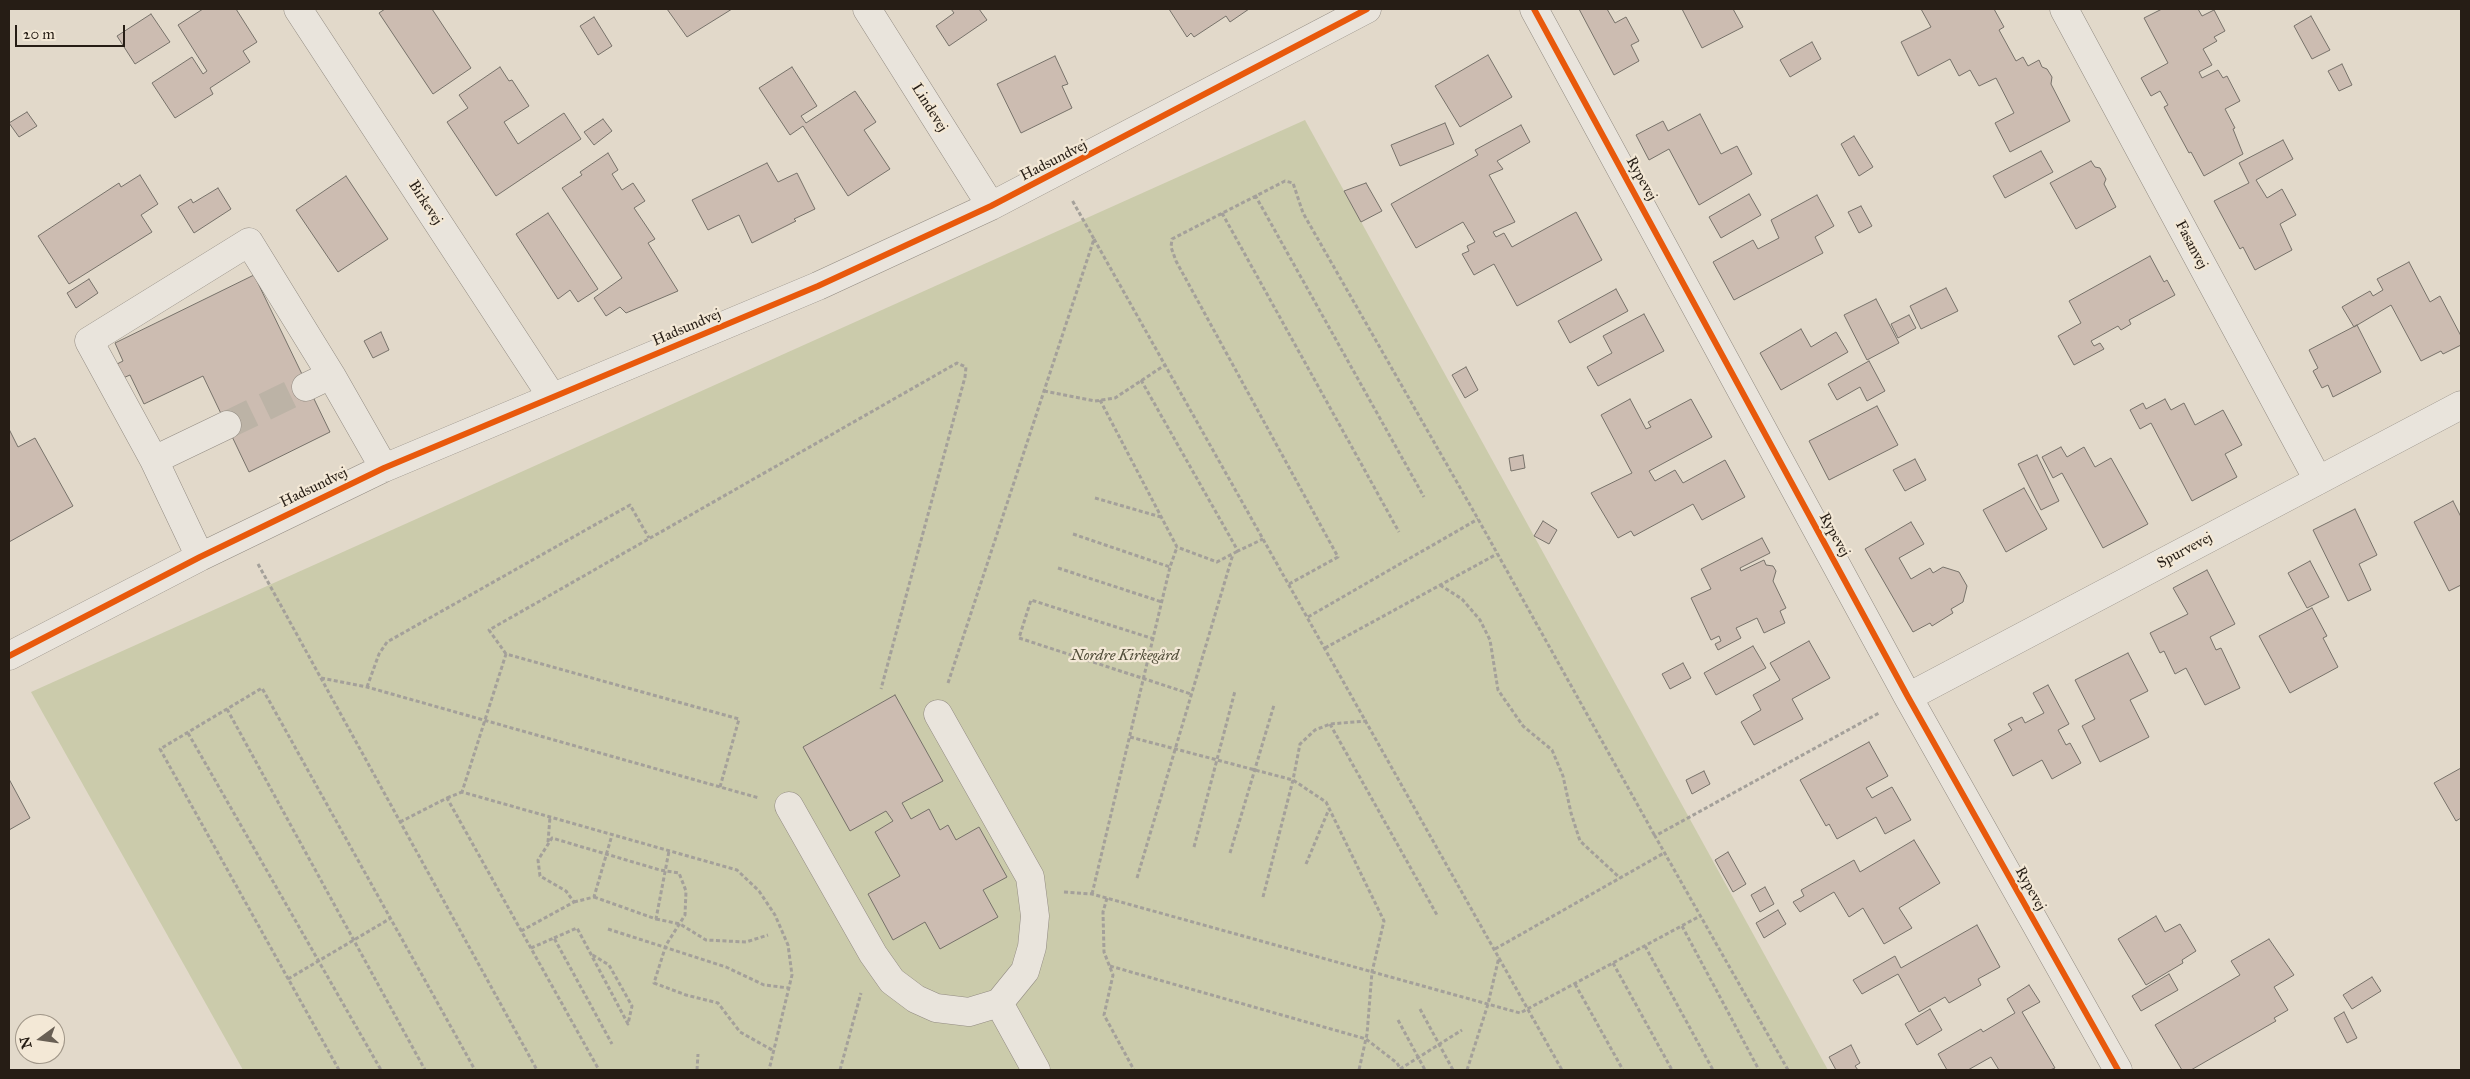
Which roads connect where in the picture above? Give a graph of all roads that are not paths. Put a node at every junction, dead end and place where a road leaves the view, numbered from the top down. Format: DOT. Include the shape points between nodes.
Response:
graph roads {
  1 [pos="298,9"];
  2 [pos="867,9"];
  3 [pos="1368,9"];
  4 [pos="1534,9"];
  5 [pos="2064,9"];
  6 [pos="991,206"];
  7 [pos="331,375"];
  8 [pos="306,387"];
  9 [pos="552,397"];
  10 [pos="2461,405"];
  11 [pos="227,425"];
  12 [pos="154,460"];
  13 [pos="384,468"];
  14 [pos="2318,480"];
  15 [pos="200,557"];
  16 [pos="10,653"];
  17 [pos="1908,697"];
  18 [pos="938,714"];
  19 [pos="789,806"];
  20 [pos="999,1003"];
  21 [pos="1036,1070"];
  22 [pos="2118,1070"];
  1 -- 9 [label="street, Birkevej"];
  2 -- 6 [label="street, Lindevej"];
  3 -- 6 [label="street, Hadsundvej" via="1058,174"];
  4 -- 17 [label="street, Rypevej"];
  5 -- 14 [label="street, Fasanvej"];
  6 -- 9 [label="street, Hadsundvej" via="818,286"];
  7 -- 8 [label="street"];
  7 -- 12 [label="street" via="250,242 89,341"];
  7 -- 13 [label="street"];
  9 -- 13 [label="street, Hadsundvej"];
  10 -- 14 [label="street, Spurvevej"];
  11 -- 12 [label="street"];
  12 -- 15 [label="street"];
  13 -- 15 [label="street, Hadsundvej"];
  14 -- 17 [label="street, Spurvevej"];
  15 -- 16 [label="street, Hadsundvej"];
  17 -- 22 [label="street, Rypevej"];
  18 -- 20 [label="street" via="1030,877 1035,916 1032,947 1025,970"];
  19 -- 20 [label="street" via="873,954 892,981 916,999 936,1008 969,1012"];
  20 -- 21 [label="street"];
}
